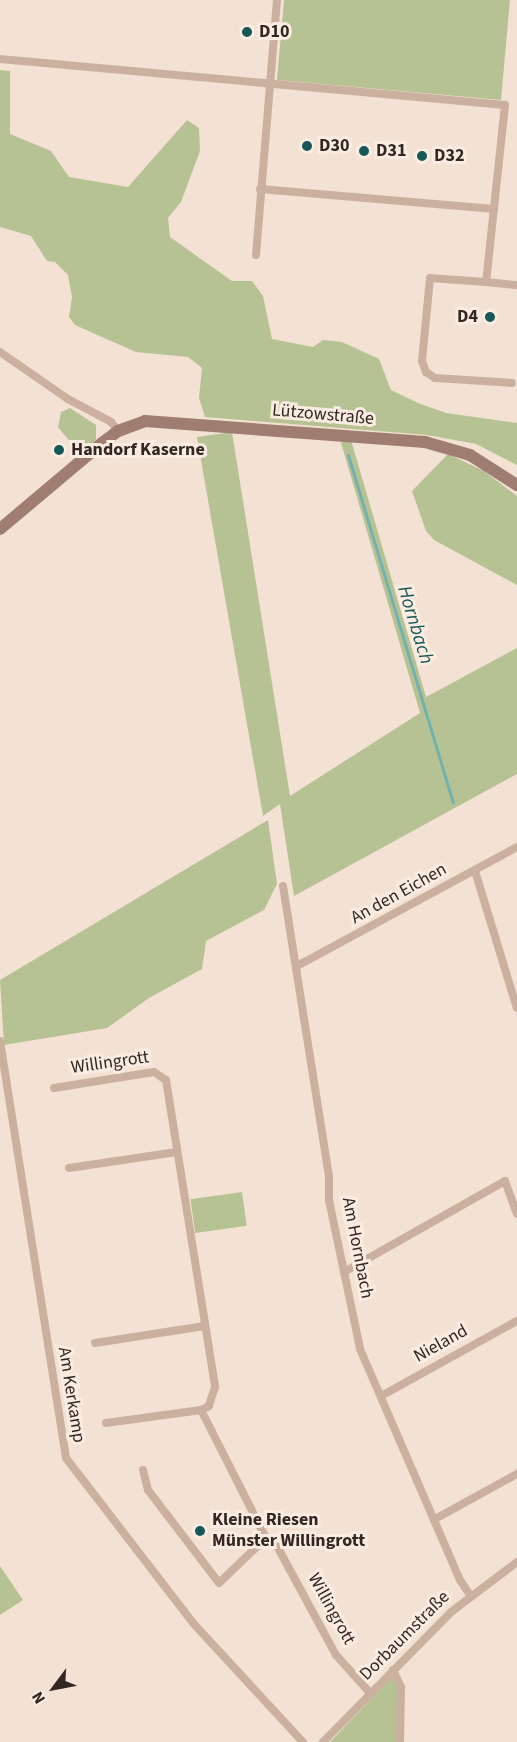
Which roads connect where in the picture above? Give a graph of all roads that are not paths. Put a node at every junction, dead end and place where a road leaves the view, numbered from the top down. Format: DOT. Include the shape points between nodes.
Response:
graph roads {
  1 [pos="277,0"];
  2 [pos="0,59"];
  3 [pos="269,85"];
  4 [pos="260,189"];
  5 [pos="494,209"];
  6 [pos="256,255"];
  7 [pos="486,282"];
  8 [pos="517,285"];
  9 [pos="0,352"];
  10 [pos="512,383"];
  11 [pos="118,430"];
  12 [pos="517,485"];
  13 [pos="0,529"];
  14 [pos="517,847"];
  15 [pos="475,871"];
  16 [pos="283,886"];
  17 [pos="297,966"];
  18 [pos="517,1008"];
  19 [pos="0,1041"];
  20 [pos="54,1088"];
  21 [pos="177,1152"];
  22 [pos="69,1167"];
  23 [pos="517,1214"];
  24 [pos="344,1272"];
  25 [pos="517,1321"];
  26 [pos="205,1326"];
  27 [pos="95,1342"];
  28 [pos="381,1396"];
  29 [pos="201,1410"];
  30 [pos="106,1423"];
  31 [pos="143,1470"];
  32 [pos="517,1474"];
  33 [pos="435,1519"];
  34 [pos="266,1538"];
  35 [pos="517,1562"];
  36 [pos="470,1595"];
  37 [pos="393,1670"];
  38 [pos="371,1694"];
  39 [pos="303,1742"];
  40 [pos="323,1742"];
  41 [pos="400,1742"];
  1 -- 3 [label="street"];
  2 -- 3 [label="street"];
  3 -- 4 [label="street"];
  3 -- 5 [label="street" via="505,105"];
  4 -- 5 [label="street"];
  4 -- 6 [label="street"];
  5 -- 7 [label="street"];
  7 -- 8 [label="street"];
  7 -- 10 [label="street" via="430,278 422,361 426,372 435,378"];
  9 -- 11 [label="street"];
  11 -- 12 [label="street, Lützowstraße" via="145,421 159,421 425,442 471,455"];
  11 -- 13 [label="street, Lützowstraße"];
  14 -- 15 [label="street, An den Eichen"];
  15 -- 17 [label="street, An den Eichen"];
  15 -- 18 [label="street"];
  16 -- 17 [label="street, Am Hornbach"];
  17 -- 24 [label="street, Am Hornbach" via="329,1176 329,1200"];
  19 -- 39 [label="street, Am Kerkamp" via="66,1458 193,1623"];
  20 -- 21 [label="street, Willingrott" via="161,1074 166,1080"];
  21 -- 22 [label="street"];
  21 -- 26 [label="street, Willingrott"];
  23 -- 24 [label="street" via="505,1181"];
  24 -- 28 [label="street, Am Hornbach" via="360,1349"];
  25 -- 28 [label="street, Nieland"];
  26 -- 27 [label="street"];
  26 -- 29 [label="street, Willingrott" via="214,1387 209,1406"];
  28 -- 33 [label="street, Am Hornbach"];
  29 -- 30 [label="street"];
  29 -- 34 [label="street, Willingrott"];
  31 -- 34 [label="street" via="148,1490 219,1583"];
  32 -- 33 [label="street"];
  33 -- 36 [label="street, Am Hornbach"];
  34 -- 38 [label="street, Willingrott" via="278,1546 336,1655"];
  35 -- 36 [label="street, Dorbaumstraße"];
  36 -- 37 [label="street, Dorbaumstraße"];
  37 -- 38 [label="street, Dorbaumstraße"];
  37 -- 41 [label="street" via="401,1687"];
  38 -- 40 [label="street, Dorbaumstraße"];
}
